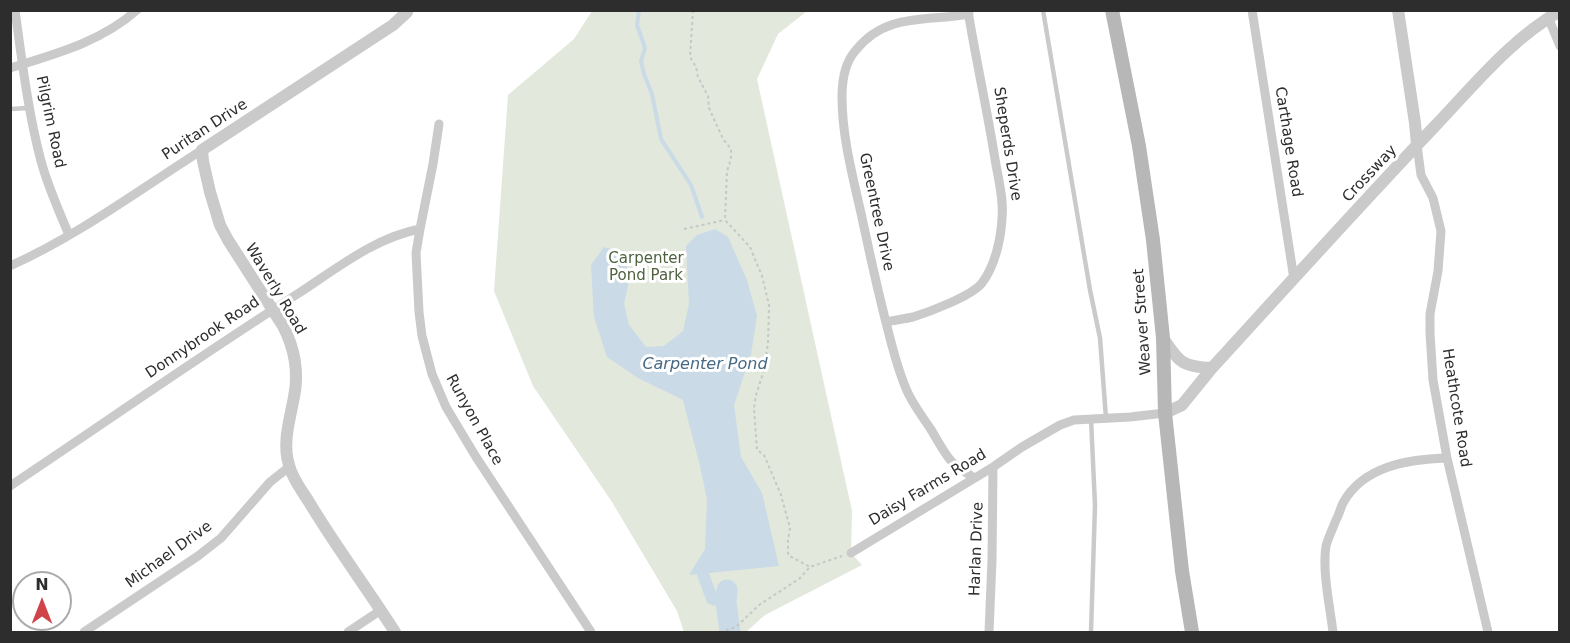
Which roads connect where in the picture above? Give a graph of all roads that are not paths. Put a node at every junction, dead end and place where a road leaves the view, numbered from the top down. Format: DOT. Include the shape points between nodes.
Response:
graph roads {
  1 [pos="15,10"];
  2 [pos="137,10"];
  3 [pos="1043,10"];
  4 [pos="1112,10"];
  5 [pos="1252,10"];
  6 [pos="1398,10"];
  7 [pos="407,11"];
  8 [pos="1560,11"];
  9 [pos="968,12"];
  10 [pos="1548,17"];
  11 [pos="1560,46"];
  12 [pos="23,64"];
  13 [pos="10,68"];
  14 [pos="30,108"];
  15 [pos="10,109"];
  16 [pos="439,124"];
  17 [pos="1417,145"];
  18 [pos="202,150"];
  19 [pos="420,229"];
  20 [pos="69,235"];
  21 [pos="10,266"];
  22 [pos="1294,279"];
  23 [pos="272,310"];
  24 [pos="886,322"];
  25 [pos="1163,338"];
  26 [pos="1212,368"];
  27 [pos="1165,413"];
  28 [pos="1106,418"];
  29 [pos="1091,419"];
  30 [pos="1447,458"];
  31 [pos="993,466"];
  32 [pos="289,467"];
  33 [pos="974,478"];
  34 [pos="10,486"];
  35 [pos="850,553"];
  36 [pos="381,610"];
  37 [pos="84,633"];
  38 [pos="348,633"];
  39 [pos="395,633"];
  40 [pos="591,633"];
  41 [pos="989,633"];
  42 [pos="1091,633"];
  43 [pos="1192,633"];
  44 [pos="1333,633"];
  45 [pos="1488,633"];
  1 -- 12 [label="street, Pilgrim Road"];
  2 -- 12 [label="street" via="81,45"];
  3 -- 28 [label="lane" via="1100,338"];
  4 -- 25 [label="main road, Weaver Street" via="1139,146"];
  5 -- 22 [label="street, Carthage Road"];
  6 -- 17 [label="street, Heathcote Road"];
  7 -- 18 [label="street, Puritan Drive" via="393,26"];
  8 -- 10 [label="street, Crossway"];
  9 -- 24 [label="street, Sheperds Drive" via="1001,196 1001,233 982,284 950,303"];
  9 -- 24 [label="street, Greentree Drive" via="951,18 916,19 878,32 854,51 843,79 844,132"];
  10 -- 11 [label="street"];
  10 -- 17 [label="street, Crossway" via="1500,58"];
  12 -- 13 [label="street"];
  12 -- 14 [label="street, Pilgrim Road"];
  14 -- 15 [label="lane"];
  14 -- 20 [label="street, Pilgrim Road" via="41,161"];
  16 -- 19 [label="street, Runyon Place"];
  17 -- 22 [label="street, Crossway"];
  17 -- 30 [label="street, Heathcote Road" via="1421,175 1433,198 1441,231 1430,333 1433,380"];
  18 -- 20 [label="street, Puritan Drive"];
  18 -- 23 [label="street, Waverly Road" via="220,225"];
  19 -- 23 [label="street, Donnybrook Road" via="378,243"];
  19 -- 40 [label="street, Runyon Place" via="416,253 418,312 432,374 446,407 476,456"];
  20 -- 21 [label="street, Puritan Drive"];
  22 -- 26 [label="street, Crossway"];
  23 -- 32 [label="street, Waverly Road" via="295,354 295,394 287,440"];
  23 -- 34 [label="street, Donnybrook Road"];
  24 -- 33 [label="street, Greentree Drive" via="910,397 953,463"];
  25 -- 26 [label="street" via="1184,363 1194,368"];
  25 -- 27 [label="main road, Weaver Street"];
  26 -- 27 [label="street, Crossway" via="1182,405"];
  27 -- 28 [label="street, Daisy Farms Road"];
  27 -- 43 [label="main road, Weaver Street"];
  28 -- 29 [label="street, Daisy Farms Road"];
  29 -- 31 [label="street, Daisy Farms Road" via="1060,425"];
  29 -- 42 [label="lane" via="1095,505"];
  30 -- 44 [label="street" via="1393,465 1357,485 1344,502 1326,546"];
  30 -- 45 [label="street, Heathcote Road"];
  31 -- 33 [label="street, Daisy Farms Road"];
  31 -- 41 [label="street, Harlan Drive"];
  32 -- 36 [label="street, Waverly Road" via="330,538"];
  32 -- 37 [label="street, Michael Drive" via="270,482 221,538"];
  33 -- 35 [label="street, Daisy Farms Road"];
  36 -- 38 [label="street"];
  36 -- 39 [label="street, Waverly Road"];
}
